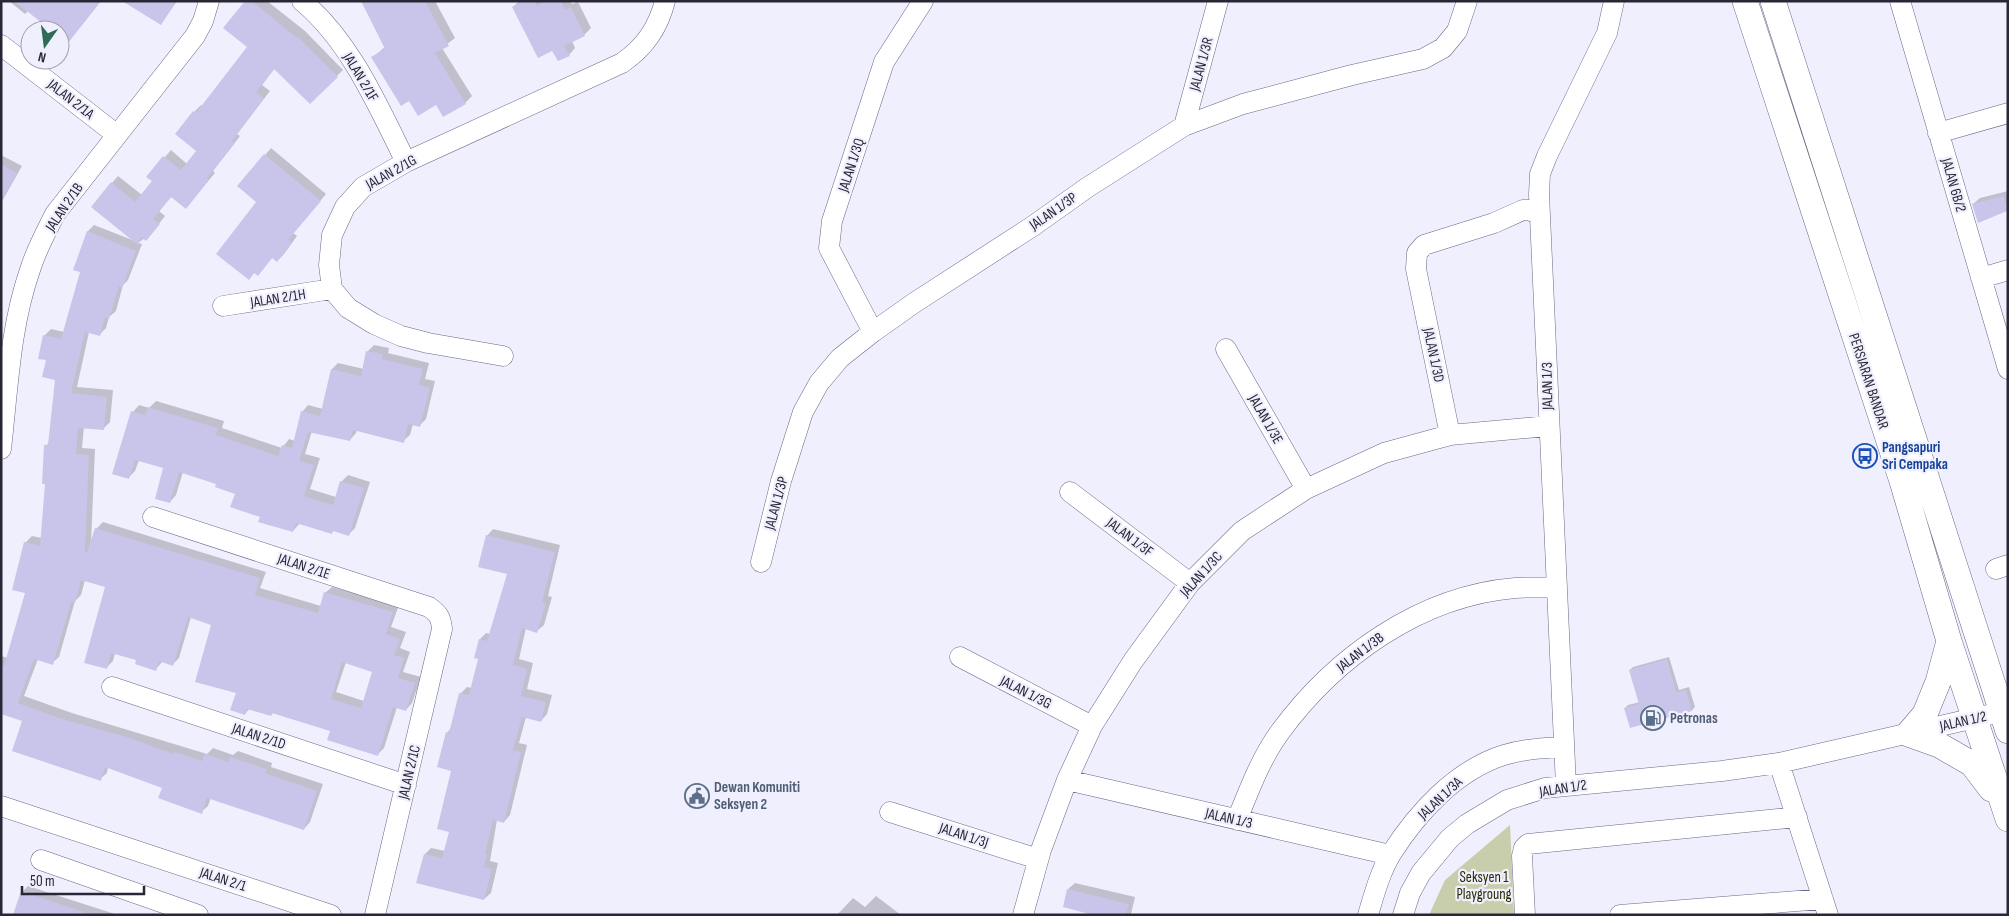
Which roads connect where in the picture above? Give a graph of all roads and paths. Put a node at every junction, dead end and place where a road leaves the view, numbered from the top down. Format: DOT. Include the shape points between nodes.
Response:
graph roads {
  1 [pos="209,1"];
  2 [pos="302,1"];
  3 [pos="665,1"];
  4 [pos="923,1"];
  5 [pos="1218,1"];
  6 [pos="1467,1"];
  7 [pos="1614,1"];
  8 [pos="1745,1"];
  9 [pos="1900,1"];
  10 [pos="1778,5"];
  11 [pos="1,45"];
  12 [pos="2008,113"];
  13 [pos="1184,126"];
  14 [pos="1938,133"];
  15 [pos="118,135"];
  16 [pos="406,162"];
  17 [pos="1540,215"];
  18 [pos="2008,270"];
  19 [pos="1981,278"];
  20 [pos="332,289"];
  21 [pos="223,306"];
  22 [pos="873,332"];
  23 [pos="1226,349"];
  24 [pos="503,356"];
  25 [pos="2008,369"];
  26 [pos="1548,426"];
  27 [pos="1450,434"];
  28 [pos="1,449"];
  29 [pos="1306,489"];
  30 [pos="1070,492"];
  31 [pos="153,517"];
  32 [pos="761,562"];
  33 [pos="1190,583"];
  34 [pos="1557,587"];
  35 [pos="442,629"];
  36 [pos="1949,641"];
  37 [pos="960,657"];
  38 [pos="112,687"];
  39 [pos="1974,719"];
  40 [pos="2004,722"];
  41 [pos="1092,726"];
  42 [pos="1908,734"];
  43 [pos="1564,747"];
  44 [pos="1779,763"];
  45 [pos="1067,780"];
  46 [pos="406,785"];
  47 [pos="1566,786"];
  48 [pos="1,806"];
  49 [pos="2005,811"];
  50 [pos="890,812"];
  51 [pos="1797,817"];
  52 [pos="1237,820"];
  53 [pos="1390,855"];
  54 [pos="1038,859"];
  55 [pos="41,860"];
  56 [pos="1826,907"];
  57 [pos="198,915"];
  58 [pos="331,915"];
  59 [pos="375,915"];
  60 [pos="1023,915"];
  61 [pos="1368,915"];
  62 [pos="1403,915"];
  63 [pos="1525,915"];
  64 [pos="1620,915"];
  1 -- 15 [label="street, JALAN 2/1B" via="195,36"];
  2 -- 16 [label="street, JALAN 2/1F" via="316,13 344,49 370,89"];
  3 -- 16 [label="street, JALAN 2/1G" via="647,41 622,63"];
  4 -- 22 [label="street, JALAN 1/3Q" via="884,62 832,221 829,248"];
  5 -- 13 [label="street, JALAN 1/3R"];
  6 -- 13 [label="street, JALAN 1/3P" via="1457,31 1442,48 1423,59 1243,104"];
  7 -- 17 [label="street, JALAN 1/3" via="1607,33 1540,174"];
  8 -- 36 [label="main road, PERSIARAN BANDAR" via="1902,481"];
  9 -- 14 [label="street, JALAN 6B/2"];
  10 -- 40 [label="main road, PERSIARAN BANDAR"];
  11 -- 15 [label="street, JALAN 2/1A"];
  12 -- 14 [label="street"];
  13 -- 22 [label="street, JALAN 1/3P"];
  14 -- 19 [label="street, JALAN 6B/2"];
  15 -- 28 [label="street, JALAN 2/1B" via="56,214 29,270 13,337"];
  16 -- 20 [label="street, JALAN 2/1G" via="363,186 345,207 332,235 329,265"];
  17 -- 26 [label="street, JALAN 1/3"];
  17 -- 27 [label="street, JALAN 1/3D" via="1523,210 1420,248 1416,258 1418,276"];
  18 -- 19 [label="street"];
  19 -- 25 [label="street, JALAN 6B/2"];
  20 -- 21 [label="street, JALAN 2/1H"];
  20 -- 24 [label="street" via="348,308 401,336"];
  22 -- 32 [label="street, JALAN 1/3P" via="840,358 819,383 803,412 781,481"];
  23 -- 29 [label="street, JALAN 1/3E"];
  26 -- 27 [label="street, JALAN 1/3C"];
  26 -- 34 [label="street, JALAN 1/3"];
  27 -- 29 [label="street, JALAN 1/3C" via="1384,453"];
  29 -- 33 [label="street, JALAN 1/3C" via="1242,532"];
  30 -- 33 [label="street, JALAN 1/3F"];
  31 -- 35 [label="street, JALAN 2/1E" via="429,607 438,613"];
  33 -- 41 [label="street, JALAN 1/3C" via="1133,661"];
  34 -- 43 [label="street, JALAN 1/3"];
  34 -- 52 [label="street, JALAN 1/3B" via="1514,588 1431,610 1387,631 1348,658 1312,691 1280,733 1254,777"];
  35 -- 46 [label="street, JALAN 2/1C"];
  36 -- 39 [label="main road, PERSIARAN BANDAR"];
  36 -- 42 [label="main road" via="1925,714"];
  37 -- 41 [label="street, JALAN 1/3G"];
  38 -- 46 [label="street, JALAN 2/1D"];
  39 -- 40 [label="street, JALAN 1/2"];
  39 -- 42 [label="street, JALAN 1/2"];
  39 -- 49 [label="main road, PERSIARAN BANDAR"];
  41 -- 45 [label="street, JALAN 1/3C"];
  42 -- 44 [label="street, JALAN 1/2"];
  42 -- 49 [label="main road" via="1939,745 1972,764"];
  43 -- 47 [label="street, JALAN 1/3"];
  43 -- 53 [label="street, JALAN 1/3A" via="1503,755 1471,771 1434,801"];
  44 -- 47 [label="street, JALAN 1/2"];
  44 -- 51 [label="street"];
  45 -- 52 [label="street, JALAN 1/3"];
  45 -- 54 [label="street, JALAN 1/3C"];
  46 -- 59 [label="street, JALAN 2/1C"];
  47 -- 62 [label="street, JALAN 1/2" via="1545,788 1507,800 1467,824 1450,838 1421,874"];
  48 -- 58 [label="street, JALAN 2/1"];
  50 -- 54 [label="street, JALAN 1/3J"];
  51 -- 56 [label="street"];
  51 -- 63 [label="street" via="1528,844 1522,856"];
  52 -- 53 [label="street, JALAN 1/3"];
  53 -- 61 [label="street, JALAN 1/3A"];
  54 -- 60 [label="street, JALAN 1/3C"];
  55 -- 57 [label="street"];
  56 -- 64 [label="street"];
}
